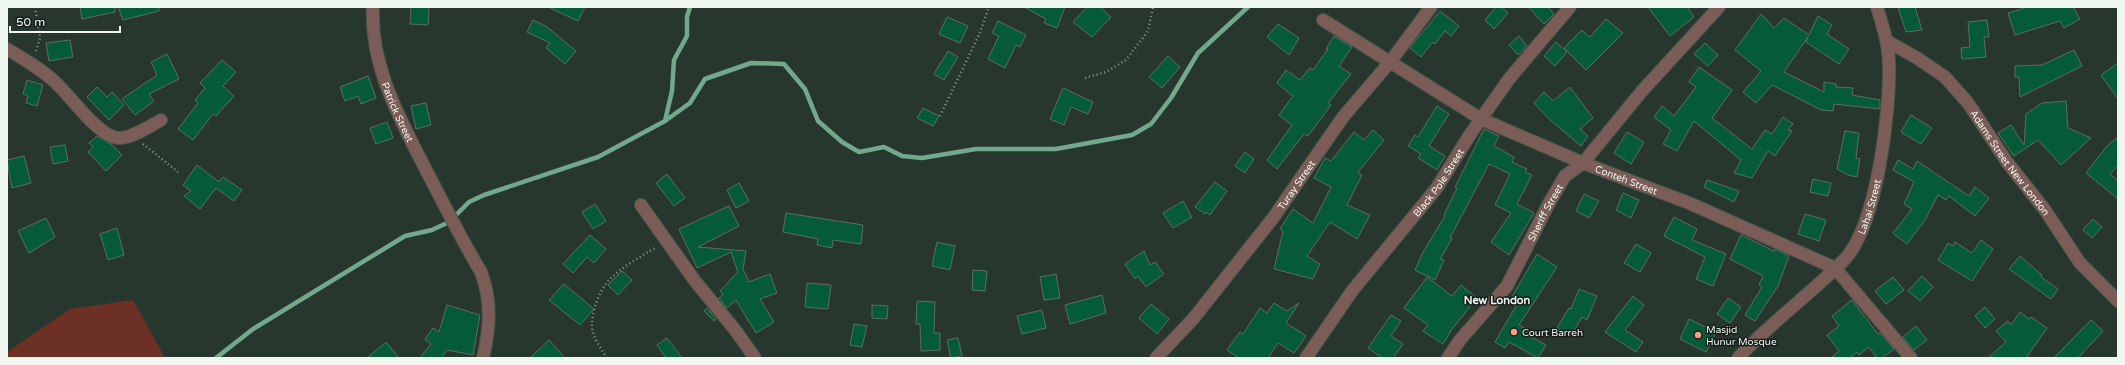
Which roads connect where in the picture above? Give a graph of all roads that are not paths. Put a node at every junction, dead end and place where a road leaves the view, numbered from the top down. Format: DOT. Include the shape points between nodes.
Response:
graph roads {
  1 [pos="373,7"];
  2 [pos="1431,7"];
  3 [pos="1570,7"];
  4 [pos="1719,7"];
  5 [pos="1877,7"];
  6 [pos="1323,20"];
  7 [pos="1887,41"];
  8 [pos="7,49"];
  9 [pos="1390,62"];
  10 [pos="1480,119"];
  11 [pos="162,120"];
  12 [pos="1583,163"];
  13 [pos="641,205"];
  14 [pos="1834,268"];
  15 [pos="2118,301"];
  16 [pos="483,358"];
  17 [pos="755,358"];
  18 [pos="1156,358"];
  19 [pos="1306,358"];
  20 [pos="1450,358"];
  21 [pos="1738,358"];
  22 [pos="1910,358"];
  1 -- 16 [label="street, Patrick Street" via="372,26 376,53 392,102 481,272 488,291 487,339"];
  2 -- 9 [label="street, Turay Street"];
  3 -- 10 [label="street, Black Pole Street" via="1514,73"];
  4 -- 12 [label="street, Sheriff Street" via="1652,79"];
  5 -- 7 [label="street, Lahai Street"];
  6 -- 9 [label="street, Conteh Street"];
  7 -- 14 [label="street, Lahai Street" via="1889,66 1886,126 1874,190 1864,227 1846,258"];
  7 -- 15 [label="street, Adams Street New London" via="1945,77 1968,103 2080,263"];
  8 -- 11 [label="street" via="31,63 55,82 108,135 119,138 131,135"];
  9 -- 10 [label="street, Conteh Street"];
  9 -- 18 [label="street, Turay Street" via="1343,117 1273,218 1193,319"];
  10 -- 12 [label="street, Conteh Street"];
  10 -- 19 [label="street, Black Pole Street" via="1436,189 1352,291"];
  12 -- 14 [label="street, Conteh Street" via="1689,203"];
  12 -- 20 [label="street, Sheriff Street" via="1565,176 1507,286 1460,340"];
  13 -- 17 [label="street" via="695,281"];
  14 -- 21 [label="street, Lahai Street" via="1754,340"];
  14 -- 22 [label="street, Conteh Street"];
}
